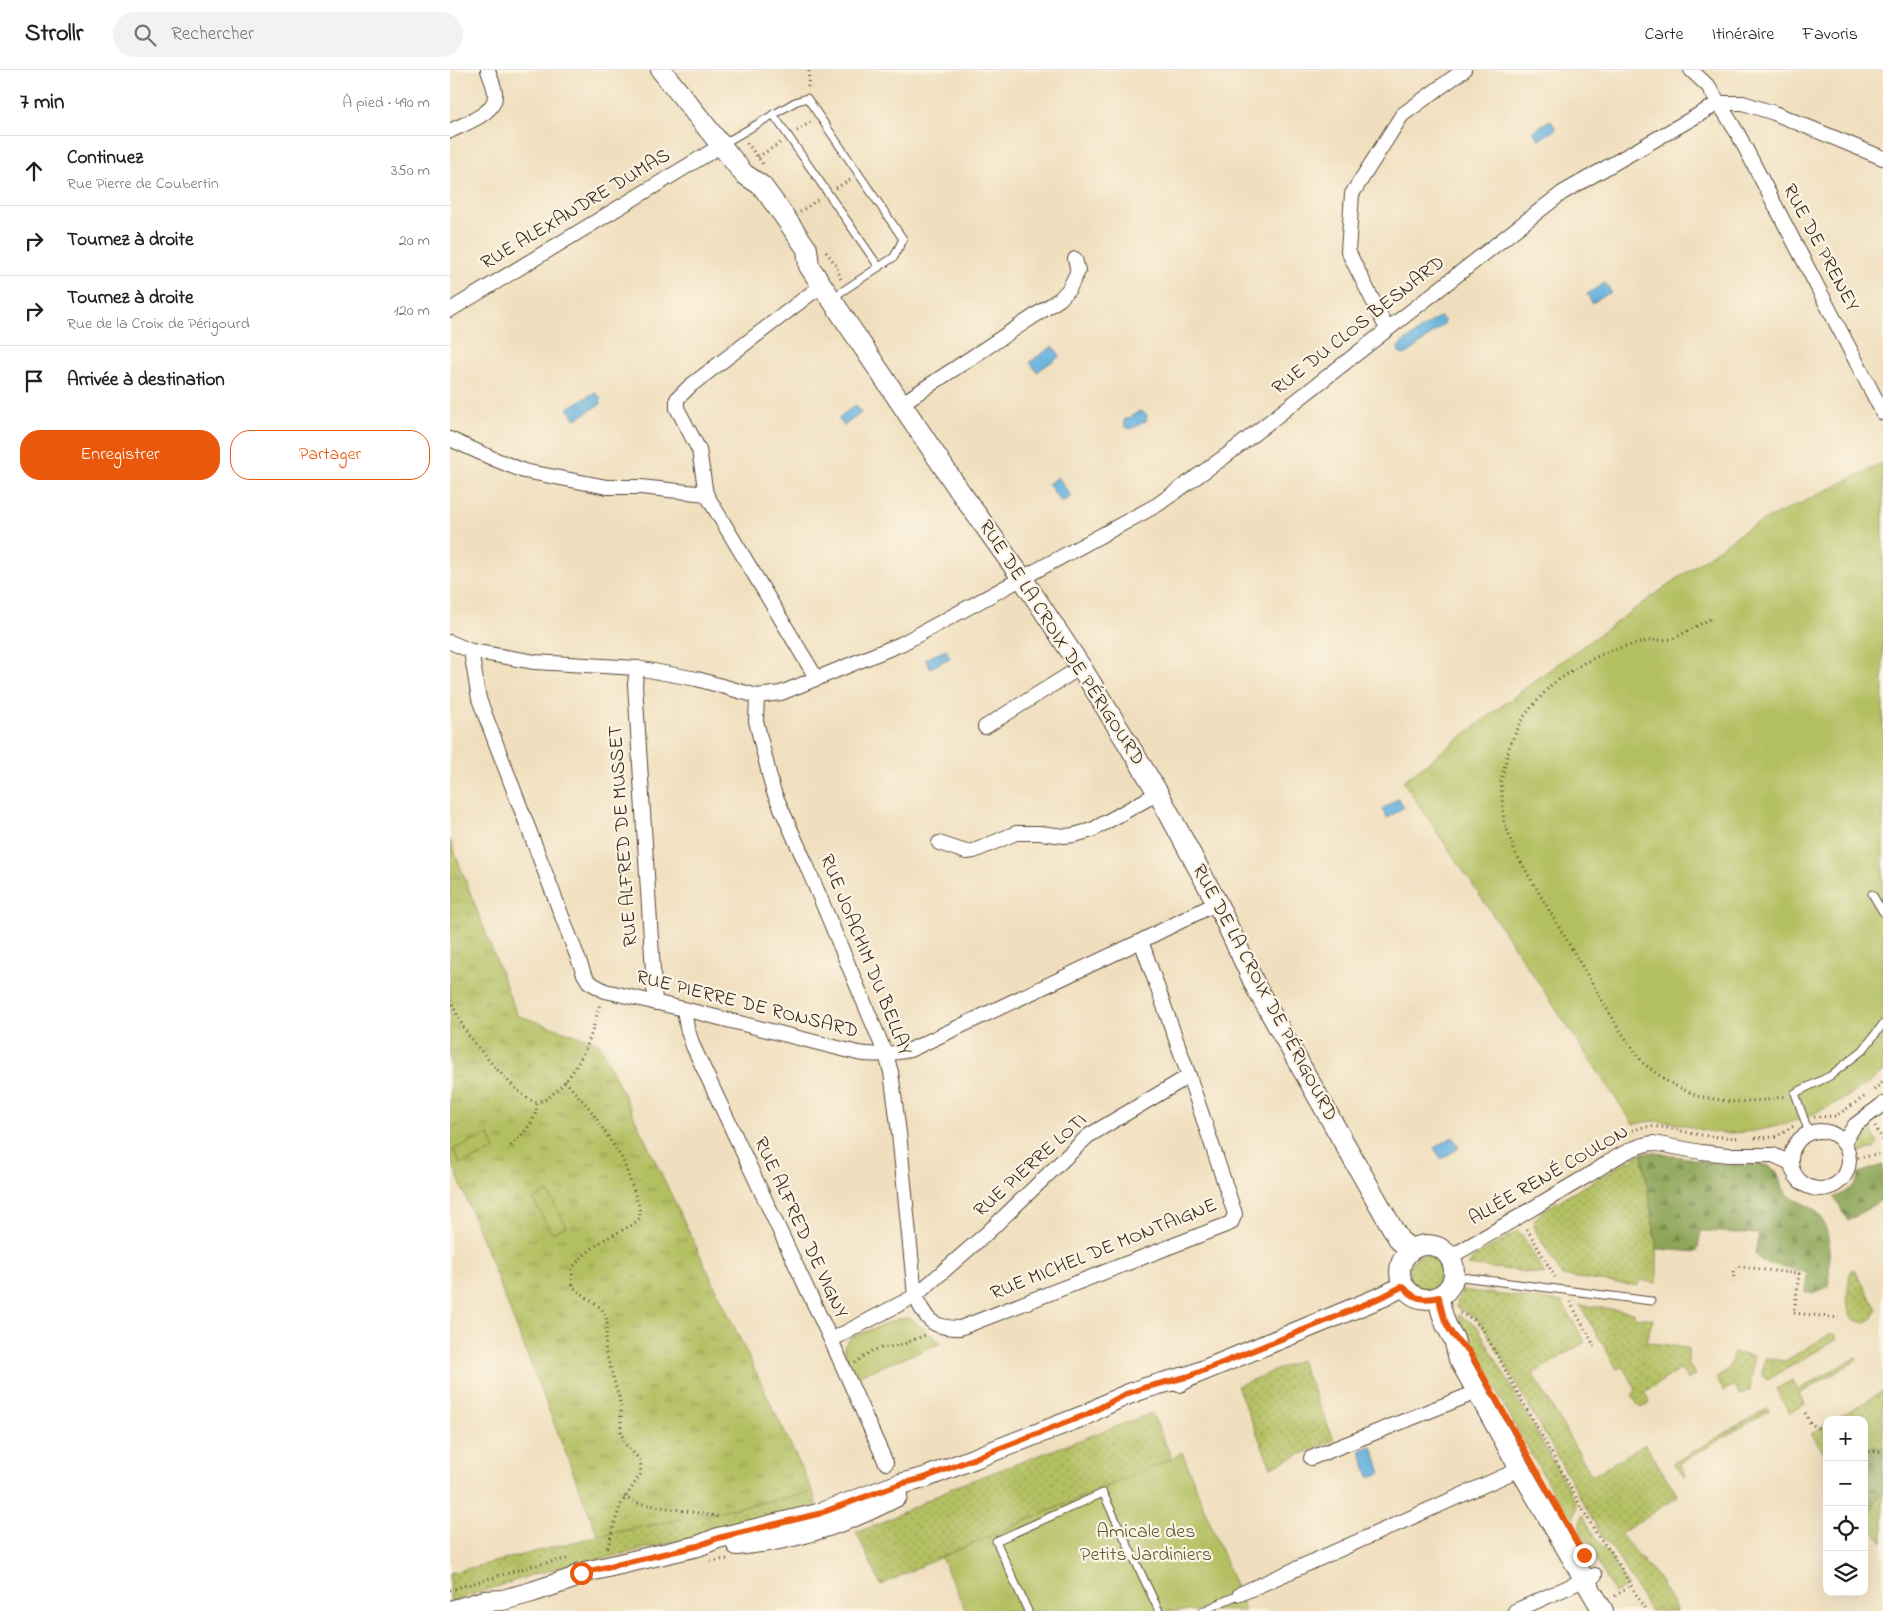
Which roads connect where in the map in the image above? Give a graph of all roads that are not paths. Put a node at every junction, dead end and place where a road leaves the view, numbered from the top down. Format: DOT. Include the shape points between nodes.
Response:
graph roads {
  1 [pos="488,70"];
  2 [pos="661,70"];
  3 [pos="1464,70"];
  4 [pos="1691,70"];
  5 [pos="1719,103"];
  6 [pos="773,114"];
  7 [pos="450,131"];
  8 [pos="722,145"];
  9 [pos="1883,158"];
  10 [pos="1075,259"];
  11 [pos="879,267"];
  12 [pos="827,292"];
  13 [pos="450,310"];
  14 [pos="1387,329"];
  15 [pos="901,404"];
  16 [pos="1883,412"];
  17 [pos="450,439"];
  18 [pos="706,494"];
  19 [pos="1022,578"];
  20 [pos="450,642"];
  21 [pos="471,650"];
  22 [pos="1081,667"];
  23 [pos="637,668"];
  24 [pos="816,679"];
  25 [pos="757,696"];
  26 [pos="985,726"];
  27 [pos="1158,793"];
  28 [pos="939,843"];
  29 [pos="1872,894"];
  30 [pos="1217,903"];
  31 [pos="1883,912"];
  32 [pos="1141,941"];
  33 [pos="655,1003"];
  34 [pos="684,1009"];
  35 [pos="1883,1024"];
  36 [pos="886,1055"];
  37 [pos="1189,1076"];
  38 [pos="1883,1104"];
  39 [pos="1809,1133"];
  40 [pos="1843,1143"];
  41 [pos="1791,1163"];
  42 [pos="1411,1249"];
  43 [pos="1448,1255"];
  44 [pos="1454,1276"];
  45 [pos="1403,1286"];
  46 [pos="915,1296"];
  47 [pos="1439,1297"];
  48 [pos="1651,1301"];
  49 [pos="1454,1339"];
  50 [pos="831,1340"];
  51 [pos="1478,1392"];
  52 [pos="1311,1458"];
  53 [pos="886,1463"];
  54 [pos="1520,1469"];
  55 [pos="1590,1578"];
  56 [pos="1240,1594"];
  57 [pos="1614,1601"];
  58 [pos="450,1611"];
  59 [pos="1028,1611"];
  60 [pos="1159,1611"];
  61 [pos="1203,1611"];
  62 [pos="1515,1611"];
  63 [pos="1603,1611"];
  1 -- 7 [label="street" via="495,93 490,109"];
  2 -- 8 [label="street, RUE DE LA CROIX DE PÉRIGOURD"];
  3 -- 14 [label="street" via="1402,115 1352,194 1348,251"];
  4 -- 5 [label="street, RUE DE PRENEY" via="1709,87"];
  5 -- 9 [label="street" via="1743,103 1774,113"];
  5 -- 14 [label="street, RUE DU CLOS BESNARD" via="1562,193"];
  5 -- 16 [label="street, RUE DE PRENEY"];
  6 -- 8 [label="lane"];
  6 -- 11 [label="lane"];
  6 -- 11 [label="lane" via="807,98 903,239 894,257"];
  8 -- 12 [label="street, RUE DE LA CROIX DE PÉRIGOURD" via="744,174 762,186 784,216 807,249 809,266"];
  8 -- 13 [label="street, RUE ALEXANDRE DUMAS"];
  10 -- 15 [label="street" via="1078,271 1060,300"];
  11 -- 12 [label="lane"];
  12 -- 15 [label="street, RUE DE LA CROIX DE PÉRIGOURD"];
  12 -- 18 [label="street" via="677,399 677,408 699,450"];
  14 -- 19 [label="street, RUE DU CLOS BESNARD" via="1227,455 1157,505"];
  15 -- 19 [label="street, RUE DE LA CROIX DE PÉRIGOURD"];
  17 -- 18 [label="street" via="524,471 607,487"];
  18 -- 24 [label="street"];
  19 -- 22 [label="street, RUE DE LA CROIX DE PÉRIGOURD"];
  19 -- 24 [label="street, RUE DU CLOS BESNARD" via="901,644"];
  20 -- 21 [label="street"];
  21 -- 23 [label="street" via="535,662"];
  21 -- 33 [label="street, RUE PIERRE DE RONSARD" via="479,699 584,974 589,982 605,991"];
  22 -- 26 [label="street"];
  22 -- 27 [label="street, RUE DE LA CROIX DE PÉRIGOURD"];
  23 -- 25 [label="street" via="697,679"];
  23 -- 33 [label="street, RUE ALFRED DE MUSSET" via="635,684"];
  24 -- 25 [label="street, RUE DU CLOS BESNARD" via="781,693"];
  25 -- 36 [label="street, RUE JOACHIM DU BELLAY" via="756,721 773,790"];
  27 -- 28 [label="street" via="1083,833 1064,836 1016,833 966,852"];
  27 -- 30 [label="street, RUE DE LA CROIX DE PÉRIGOURD"];
  29 -- 31 [label="lane"];
  30 -- 32 [label="street, RUE PIERRE DE RONSARD"];
  30 -- 42 [label="street, RUE DE LA CROIX DE PÉRIGOURD" via="1258,989 1394,1231 1400,1241"];
  32 -- 36 [label="street, RUE PIERRE DE RONSARD" via="910,1050"];
  32 -- 37 [label="street"];
  33 -- 34 [label="street, RUE PIERRE DE RONSARD"];
  34 -- 36 [label="street, RUE PIERRE DE RONSARD" via="858,1053"];
  34 -- 50 [label="street, RUE ALFRED DE VIGNY" via="693,1046"];
  35 -- 39 [label="lane" via="1863,1050 1830,1076 1795,1093"];
  36 -- 46 [label="street, RUE JOACHIM DU BELLAY" via="899,1133"];
  37 -- 46 [label="street, RUE PIERRE LOTI" via="1088,1136 987,1233"];
  37 -- 46 [label="street, RUE MICHEL DE MONTAIGNE" via="1236,1214 1232,1223 960,1328 941,1328 924,1315"];
  38 -- 40 [label="street" via="1855,1125"];
  39 -- 40 [label="street" via="1828,1132"];
  39 -- 41 [label="street" via="1795,1145"];
  40 -- 41 [label="street" via="1847,1168 1843,1177 1826,1188 1807,1186 1793,1172"];
  41 -- 43 [label="street, ALLÉE RENÉ COULON" via="1773,1155 1719,1154 1646,1143 1458,1253"];
  42 -- 43 [label="street" via="1431,1245"];
  42 -- 45 [label="street" via="1400,1263"];
  43 -- 44 [label="street"];
  44 -- 47 [label="street" via="1446,1292"];
  44 -- 48 [label="lane"];
  45 -- 47 [label="street" via="1418,1299"];
  45 -- 58 [label="street" via="1190,1376 1131,1392 1088,1414 924,1478 878,1506 826,1528 768,1541 698,1546 576,1565 571,1580"];
  46 -- 50 [label="street, RUE PIERRE LOTI"];
  47 -- 49 [label="street" via="1446,1325"];
  49 -- 51 [label="street" via="1459,1359"];
  49 -- 55 [label="street" via="1469,1351"];
  50 -- 53 [label="street, RUE ALFRED DE VIGNY"];
  51 -- 52 [label="street"];
  51 -- 54 [label="street"];
  54 -- 55 [label="street"];
  54 -- 56 [label="street"];
  55 -- 57 [label="street"];
  55 -- 62 [label="street"];
  55 -- 63 [label="street"];
  56 -- 61 [label="lane"];
  59 -- 60 [label="lane" via="996,1540 1103,1493"];
}
